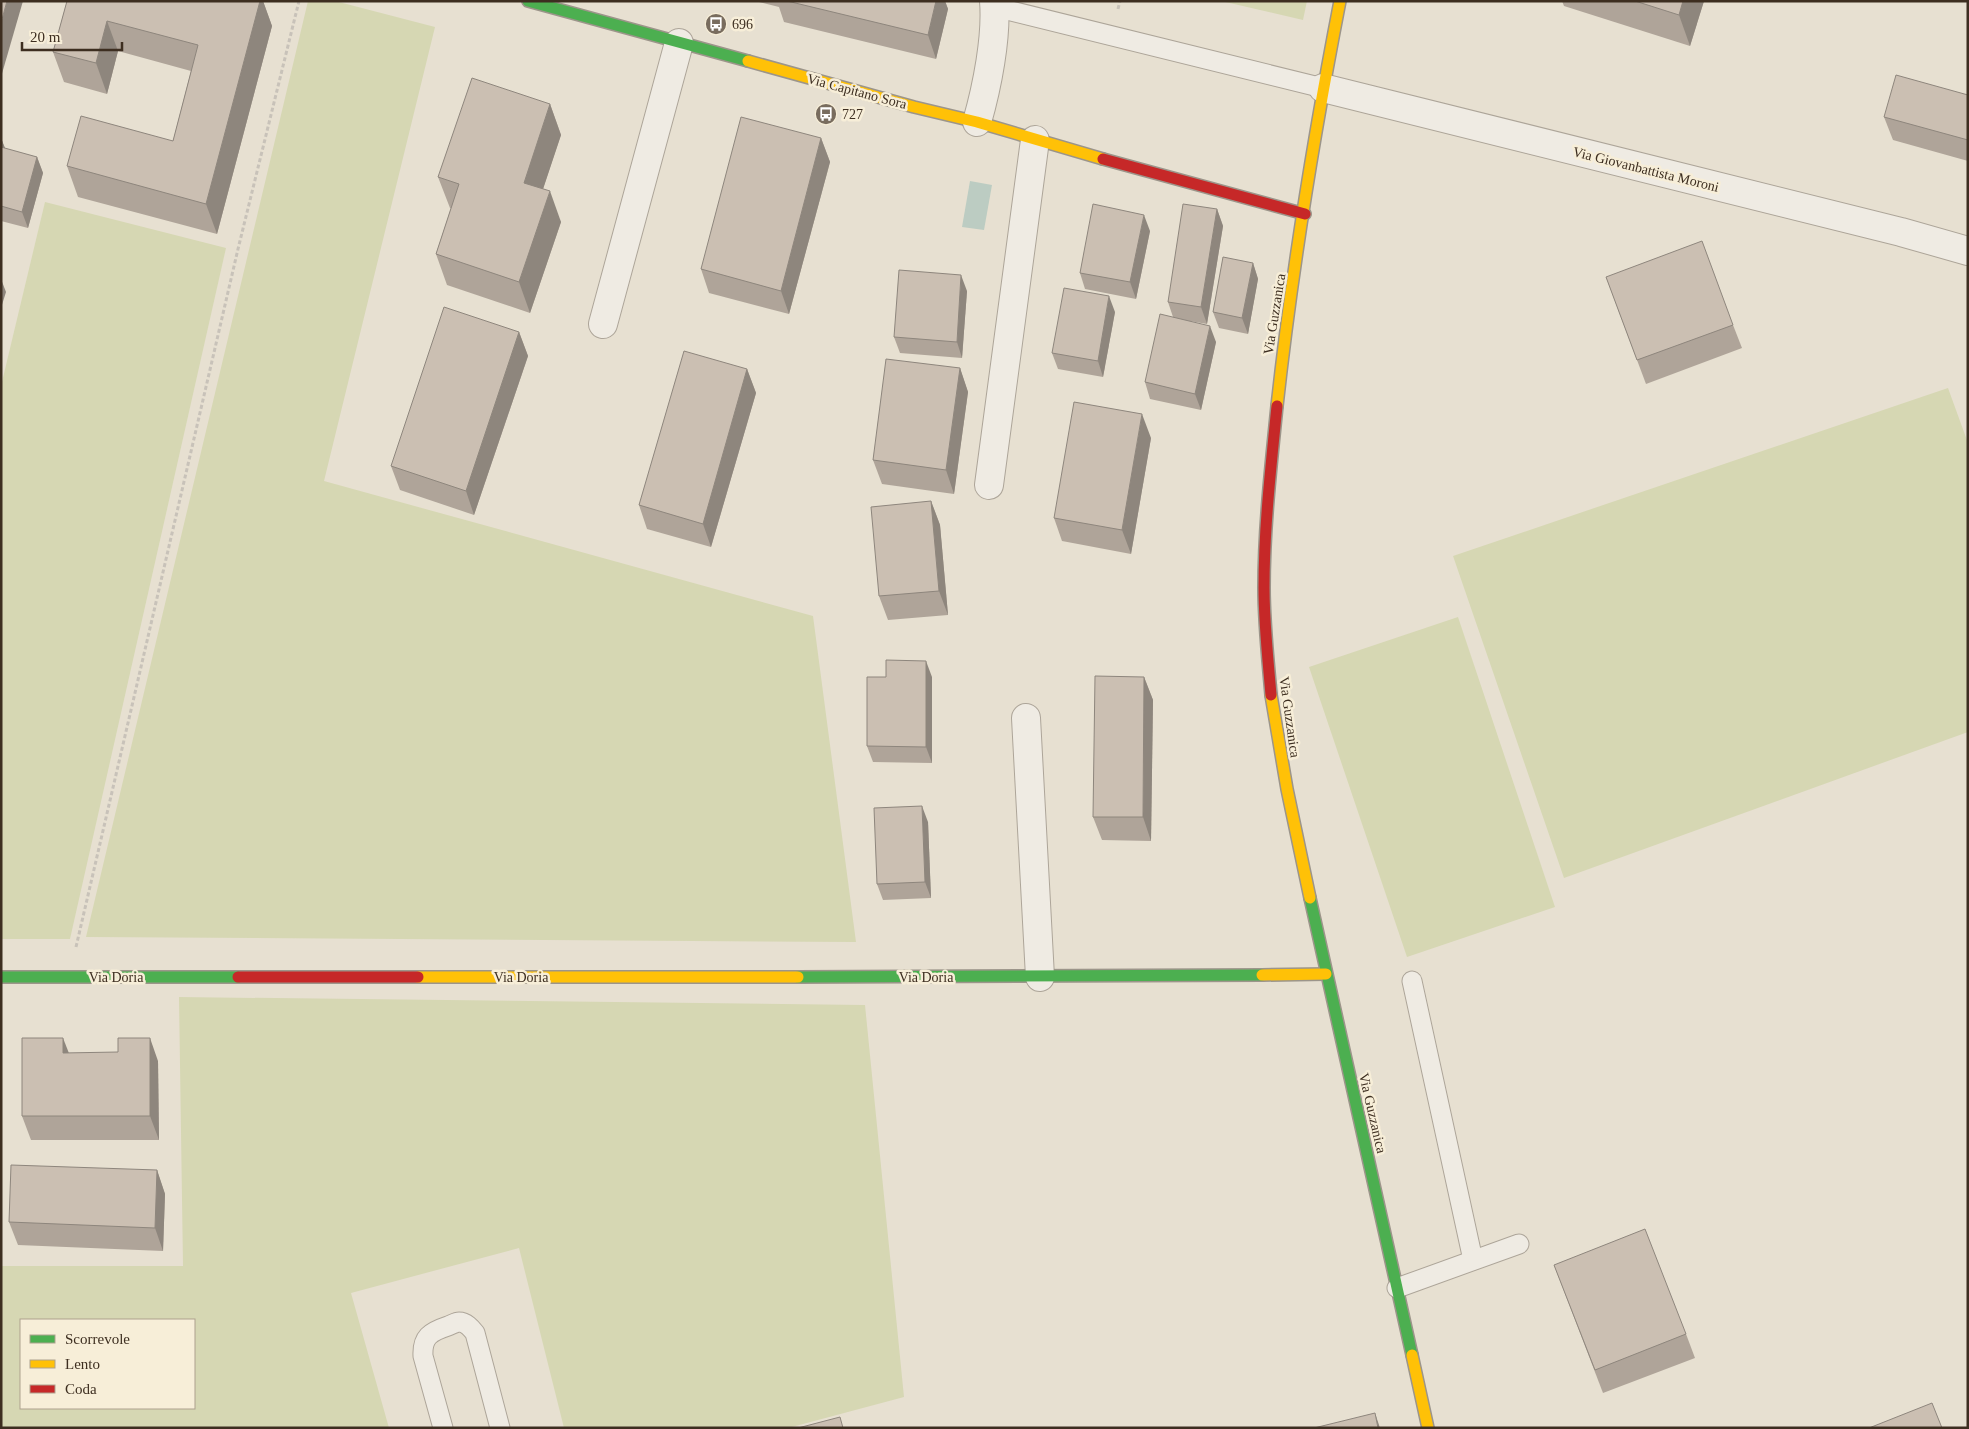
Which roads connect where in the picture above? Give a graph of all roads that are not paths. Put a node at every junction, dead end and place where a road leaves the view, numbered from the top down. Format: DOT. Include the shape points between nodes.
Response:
graph roads {
  1 [pos="528,1"];
  2 [pos="1340,1"];
  3 [pos="995,4"];
  4 [pos="679,43"];
  5 [pos="1323,88"];
  6 [pos="976,122"];
  7 [pos="1035,140"];
  8 [pos="1305,214"];
  9 [pos="1968,251"];
  10 [pos="603,324"];
  11 [pos="989,486"];
  12 [pos="1026,718"];
  13 [pos="1326,974"];
  14 [pos="1,977"];
  15 [pos="1040,977"];
  16 [pos="1412,981"];
  17 [pos="1518,1244"];
  18 [pos="1473,1260"];
  19 [pos="1397,1288"];
  20 [pos="443,1428"];
  21 [pos="500,1428"];
  22 [pos="1428,1428"];
  1 -- 4 [label="street, Via Capitano Sora"];
  2 -- 5 [label="street, Via Guzzanica"];
  3 -- 5 [label="lane"];
  3 -- 6 [label="street" via="992,43"];
  4 -- 6 [label="street, Via Capitano Sora"];
  4 -- 10 [label="street"];
  5 -- 8 [label="street, Via Guzzanica"];
  5 -- 9 [label="street, Via Giovanbattista Moroni"];
  6 -- 7 [label="street, Via Capitano Sora"];
  7 -- 8 [label="street, Via Capitano Sora"];
  7 -- 11 [label="street"];
  8 -- 13 [label="street, Via Guzzanica" via="1285,333 1275,421 1264,588 1277,739"];
  12 -- 15 [label="street"];
  13 -- 15 [label="street, Via Doria"];
  13 -- 19 [label="street, Via Guzzanica"];
  14 -- 15 [label="street, Via Doria"];
  16 -- 18 [label="lane"];
  17 -- 18 [label="lane"];
  18 -- 19 [label="lane"];
  19 -- 22 [label="street, Via Guzzanica"];
  20 -- 21 [label="lane" via="422,1346 427,1336 436,1330 459,1322 475,1333"];
}
